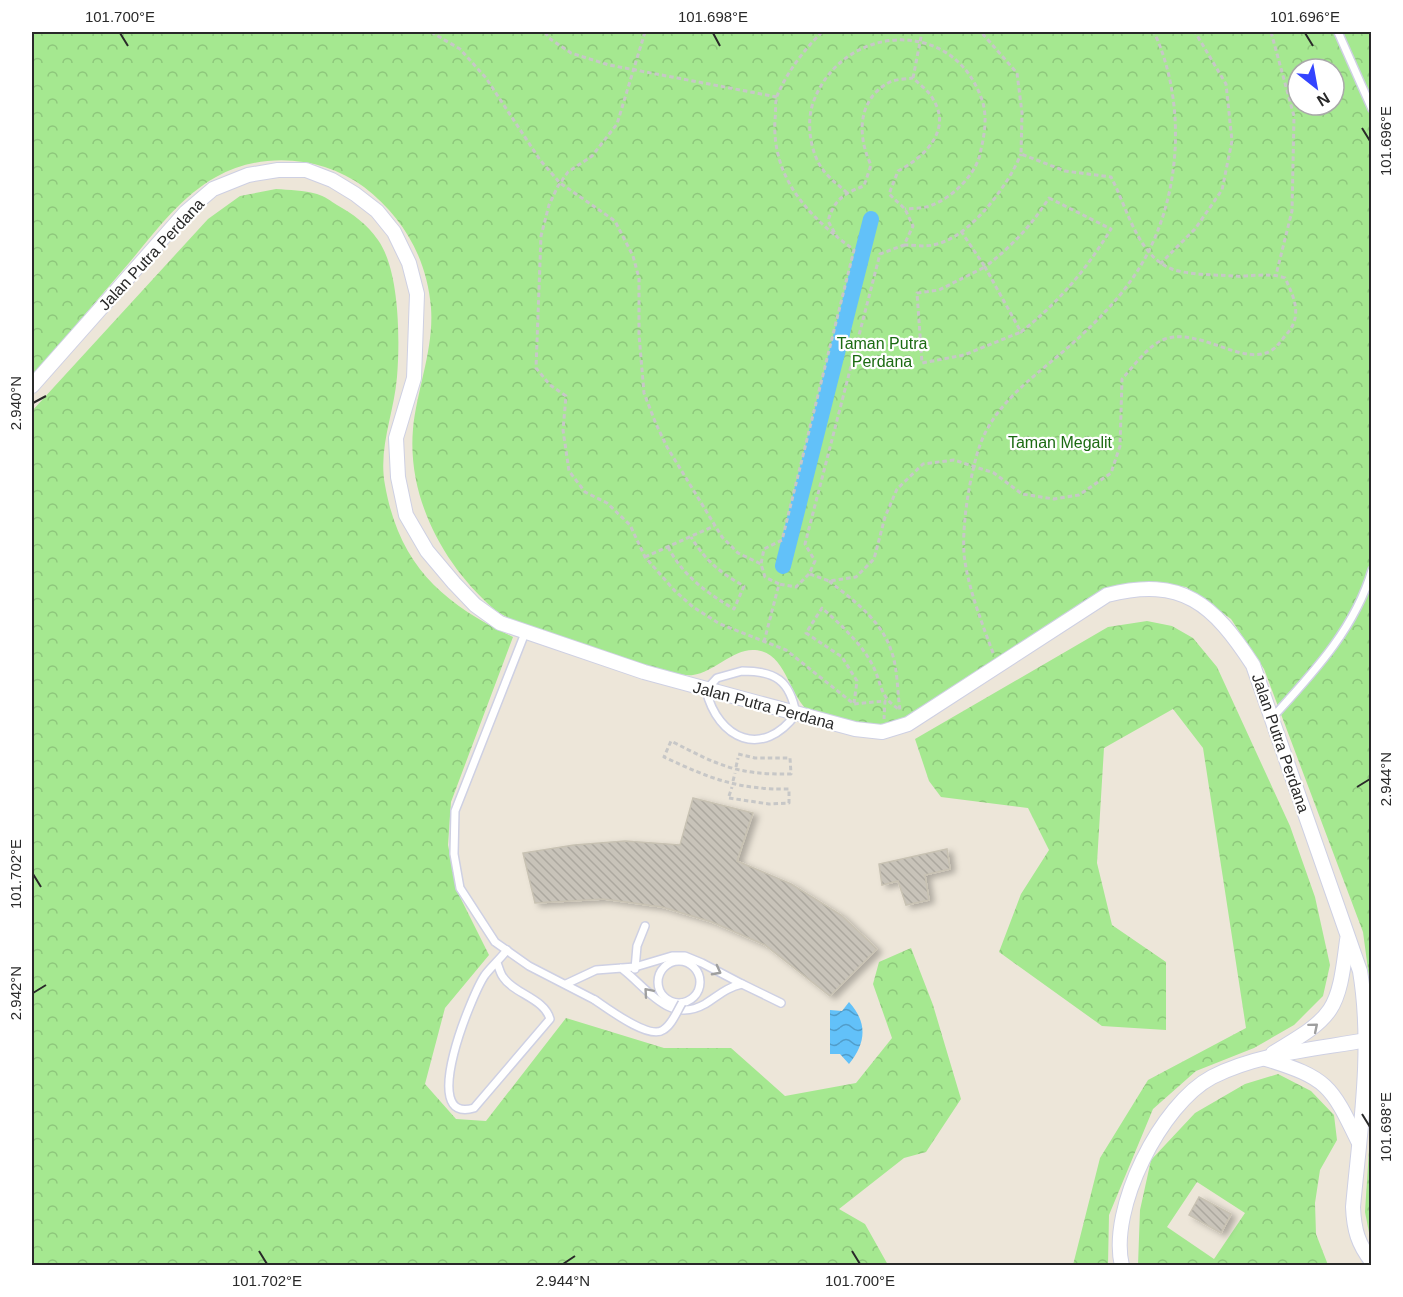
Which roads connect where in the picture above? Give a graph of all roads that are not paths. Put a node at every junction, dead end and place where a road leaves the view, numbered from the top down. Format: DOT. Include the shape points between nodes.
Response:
graph roads {
  1 [pos="1338,32"];
  2 [pos="1371,109"];
  3 [pos="32,386"];
  4 [pos="1371,570"];
  5 [pos="525,633"];
  6 [pos="706,690"];
  7 [pos="796,714"];
  8 [pos="1272,718"];
  9 [pos="645,926"];
  10 [pos="1347,935"];
  11 [pos="507,950"];
  12 [pos="497,963"];
  13 [pos="636,967"];
  14 [pos="621,968"];
  15 [pos="634,977"];
  16 [pos="566,984"];
  17 [pos="742,984"];
  18 [pos="682,1003"];
  19 [pos="781,1004"];
  20 [pos="1367,1040"];
  21 [pos="1264,1058"];
  22 [pos="1358,1142"];
  23 [pos="1371,1262"];
  24 [pos="1122,1266"];
  1 -- 2 [label="lane"];
  3 -- 5 [label="street, Jalan Putra Perdana" via="186,212 213,189 248,175 278,170 306,170 332,180 377,211 394,232 409,263 417,294 414,378 396,438 398,477 406,515 427,551 476,606 500,623"];
  4 -- 8 [label="lane" via="1364,597 1323,662"];
  5 -- 6 [label="street, Jalan Putra Perdana"];
  5 -- 11 [label="lane" via="455,811 454,854 460,888 495,942"];
  6 -- 7 [label="street, Jalan Putra Perdana"];
  6 -- 7 [label="lane" via="717,678 742,671 764,671 778,678 793,696"];
  6 -- 7 [label="lane" via="711,709 723,726 742,737 764,739 774,735 784,730"];
  7 -- 8 [label="street, Jalan Putra Perdana" via="882,732 908,724 1107,595 1146,588 1188,595 1216,617 1253,665"];
  8 -- 10 [label="street, Jalan Putra Perdana"];
  9 -- 13 [label="lane" via="637,946"];
  10 -- 20 [label="street, Jalan Putra Perdana" via="1360,971"];
  21 -- 10 [label="street, one-way" via="1313,1029 1331,1010 1341,986"];
  11 -- 12 [label="lane"];
  11 -- 16 [label="lane"];
  12 -- 12 [label="lane" via="485,976 450,1065 451,1099 465,1111 474,1108 550,1018 503,977"];
  13 -- 14 [label="lane"];
  13 -- 15 [label="lane"];
  13 -- 17 [label="lane, one-way" via="685,956"];
  14 -- 15 [label="lane"];
  14 -- 16 [label="lane" via="596,970"];
  17 -- 15 [label="lane, one-way" via="703,1005 674,1008 658,1003"];
  16 -- 18 [label="lane, bridge" via="639,1028 658,1032 671,1022"];
  17 -- 19 [label="lane"];
  18 -- 18 [label="lane" via="662,994 658,984 667,964 677,960 688,962 701,979 699,990"];
  20 -- 21 [label="street"];
  20 -- 22 [label="street, Jalan Putra Perdana"];
  21 -- 22 [label="street" via="1319,1079 1339,1102"];
  21 -- 24 [label="street" via="1212,1077 1167,1120 1139,1165 1122,1216"];
  22 -- 23 [label="street, Jalan Putra Perdana" via="1354,1231"];
}
